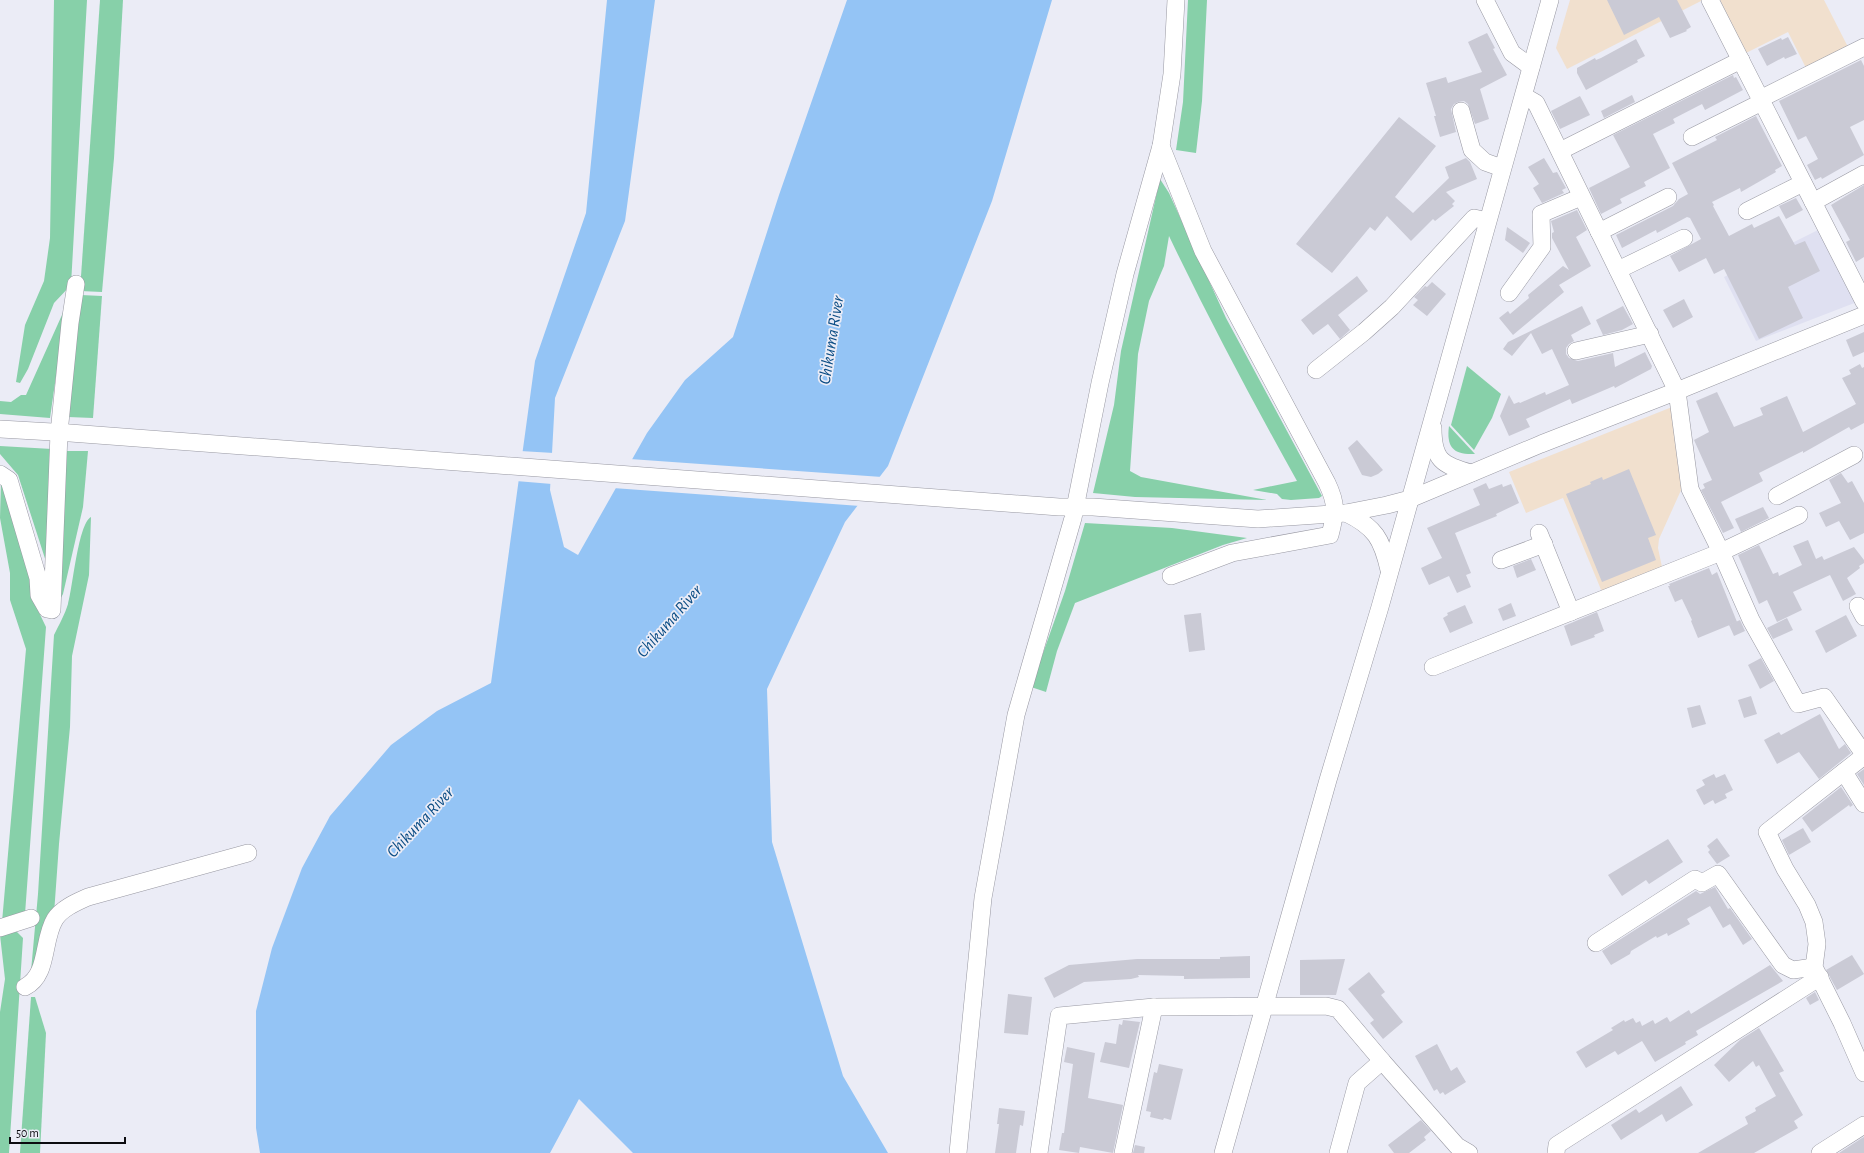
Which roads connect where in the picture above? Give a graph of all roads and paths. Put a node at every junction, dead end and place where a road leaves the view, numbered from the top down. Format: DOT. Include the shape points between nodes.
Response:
graph roads {
  1 [pos="1176,0"];
  2 [pos="1485,0"];
  3 [pos="1550,0"];
  4 [pos="1710,0"];
  5 [pos="1864,47"];
  6 [pos="1741,60"];
  7 [pos="1530,67"];
  8 [pos="1524,96"];
  9 [pos="1761,100"];
  10 [pos="1461,111"];
  11 [pos="1692,137"];
  12 [pos="1161,146"];
  13 [pos="1560,151"];
  14 [pos="1502,168"];
  15 [pos="1864,174"];
  16 [pos="1803,183"];
  17 [pos="1581,197"];
  18 [pos="1668,197"];
  19 [pos="1813,202"];
  20 [pos="1747,211"];
  21 [pos="1488,221"];
  22 [pos="1599,232"];
  23 [pos="1684,238"];
  24 [pos="1618,270"];
  25 [pos="76,284"];
  26 [pos="1509,293"];
  27 [pos="1864,302"];
  28 [pos="1864,315"];
  29 [pos="1650,334"];
  30 [pos="1576,351"];
  31 [pos="1316,370"];
  32 [pos="1677,391"];
  33 [pos="1432,418"];
  34 [pos="0,430"];
  35 [pos="64,433"];
  36 [pos="1843,455"];
  37 [pos="1471,473"];
  38 [pos="0,474"];
  39 [pos="1410,499"];
  40 [pos="1067,507"];
  41 [pos="1340,514"];
  42 [pos="1721,552"];
  43 [pos="1501,560"];
  44 [pos="1389,570"];
  45 [pos="1171,576"];
  46 [pos="1571,612"];
  47 [pos="1433,667"];
  48 [pos="1864,755"];
  49 [pos="1844,772"];
  50 [pos="1864,804"];
  51 [pos="248,853"];
  52 [pos="31,918"];
  53 [pos="0,928"];
  54 [pos="1596,943"];
  55 [pos="1817,972"];
  56 [pos="25,987"];
  57 [pos="1154,1007"];
  58 [pos="1265,1007"];
  59 [pos="1382,1061"];
  60 [pos="1864,1073"];
  61 [pos="1864,1125"];
  62 [pos="1457,1151"];
  63 [pos="958,1153"];
  64 [pos="1039,1153"];
  65 [pos="1124,1153"];
  66 [pos="1223,1153"];
  67 [pos="1338,1153"];
  68 [pos="1556,1153"];
  69 [pos="1820,1153"];
  1 -- 12 [label="street" via="1172,74"];
  2 -- 7 [label="street" via="1512,53"];
  3 -- 7 [label="street"];
  4 -- 6 [label="street"];
  5 -- 9 [label="street"];
  6 -- 9 [label="street"];
  6 -- 13 [label="street"];
  7 -- 8 [label="street"];
  8 -- 13 [label="street" via="1536,104"];
  8 -- 14 [label="street"];
  9 -- 11 [label="street"];
  9 -- 16 [label="street"];
  10 -- 14 [label="street" via="1472,150 1484,162"];
  12 -- 40 [label="street" via="1125,274 1100,383"];
  12 -- 41 [label="street" via="1203,251 1327,483"];
  13 -- 17 [label="street"];
  14 -- 21 [label="street"];
  15 -- 19 [label="street"];
  16 -- 19 [label="street"];
  16 -- 20 [label="street"];
  17 -- 22 [label="street"];
  17 -- 26 [label="street" via="1541,214 1542,247"];
  18 -- 22 [label="street"];
  19 -- 27 [label="street"];
  21 -- 31 [label="street" via="1474,218 1392,307"];
  21 -- 33 [label="street"];
  22 -- 24 [label="street"];
  23 -- 24 [label="street"];
  24 -- 29 [label="street"];
  25 -- 35 [label="street" via="70,323"];
  28 -- 32 [label="street"];
  29 -- 30 [label="street"];
  29 -- 32 [label="street"];
  32 -- 37 [label="street"];
  32 -- 42 [label="street" via="1690,489"];
  33 -- 37 [label="street" via="1436,452 1450,467"];
  33 -- 39 [label="street"];
  34 -- 35 [label="street"];
  35 -- 38 [label="street" via="52,610 46,609 39,594 38,578 9,480"];
  35 -- 40 [label="street"];
  36 -- 42 [label="street" via="1774,491 1793,518"];
  37 -- 39 [label="street"];
  39 -- 41 [label="street"];
  39 -- 44 [label="street"];
  40 -- 41 [label="street" via="1258,519"];
  40 -- 63 [label="street" via="1013,731 983,898"];
  41 -- 44 [label="street" via="1360,520 1374,533 1384,548"];
  41 -- 45 [label="street" via="1330,535 1232,552"];
  42 -- 46 [label="street"];
  42 -- 48 [label="street" via="1750,620 1798,704 1824,697"];
  43 -- 46 [label="street" via="1542,538"];
  44 -- 58 [label="street"];
  46 -- 47 [label="street"];
  48 -- 49 [label="street"];
  49 -- 50 [label="street"];
  49 -- 55 [label="street" via="1767,832 1814,922"];
  51 -- 56 [label="street" via="88,897 67,907 56,918 49,931 42,966 33,983"];
  52 -- 53 [label="street"];
  54 -- 55 [label="street" via="1695,879 1702,883 1718,874 1784,965 1793,970"];
  55 -- 60 [label="street"];
  55 -- 68 [label="street" via="1557,1145"];
  57 -- 58 [label="street"];
  57 -- 64 [label="street" via="1059,1016"];
  57 -- 65 [label="street"];
  58 -- 59 [label="street" via="1326,1006 1338,1009"];
  58 -- 66 [label="street"];
  59 -- 62 [label="street"];
  59 -- 67 [label="street" via="1357,1083"];
  61 -- 69 [label="street"];
}
